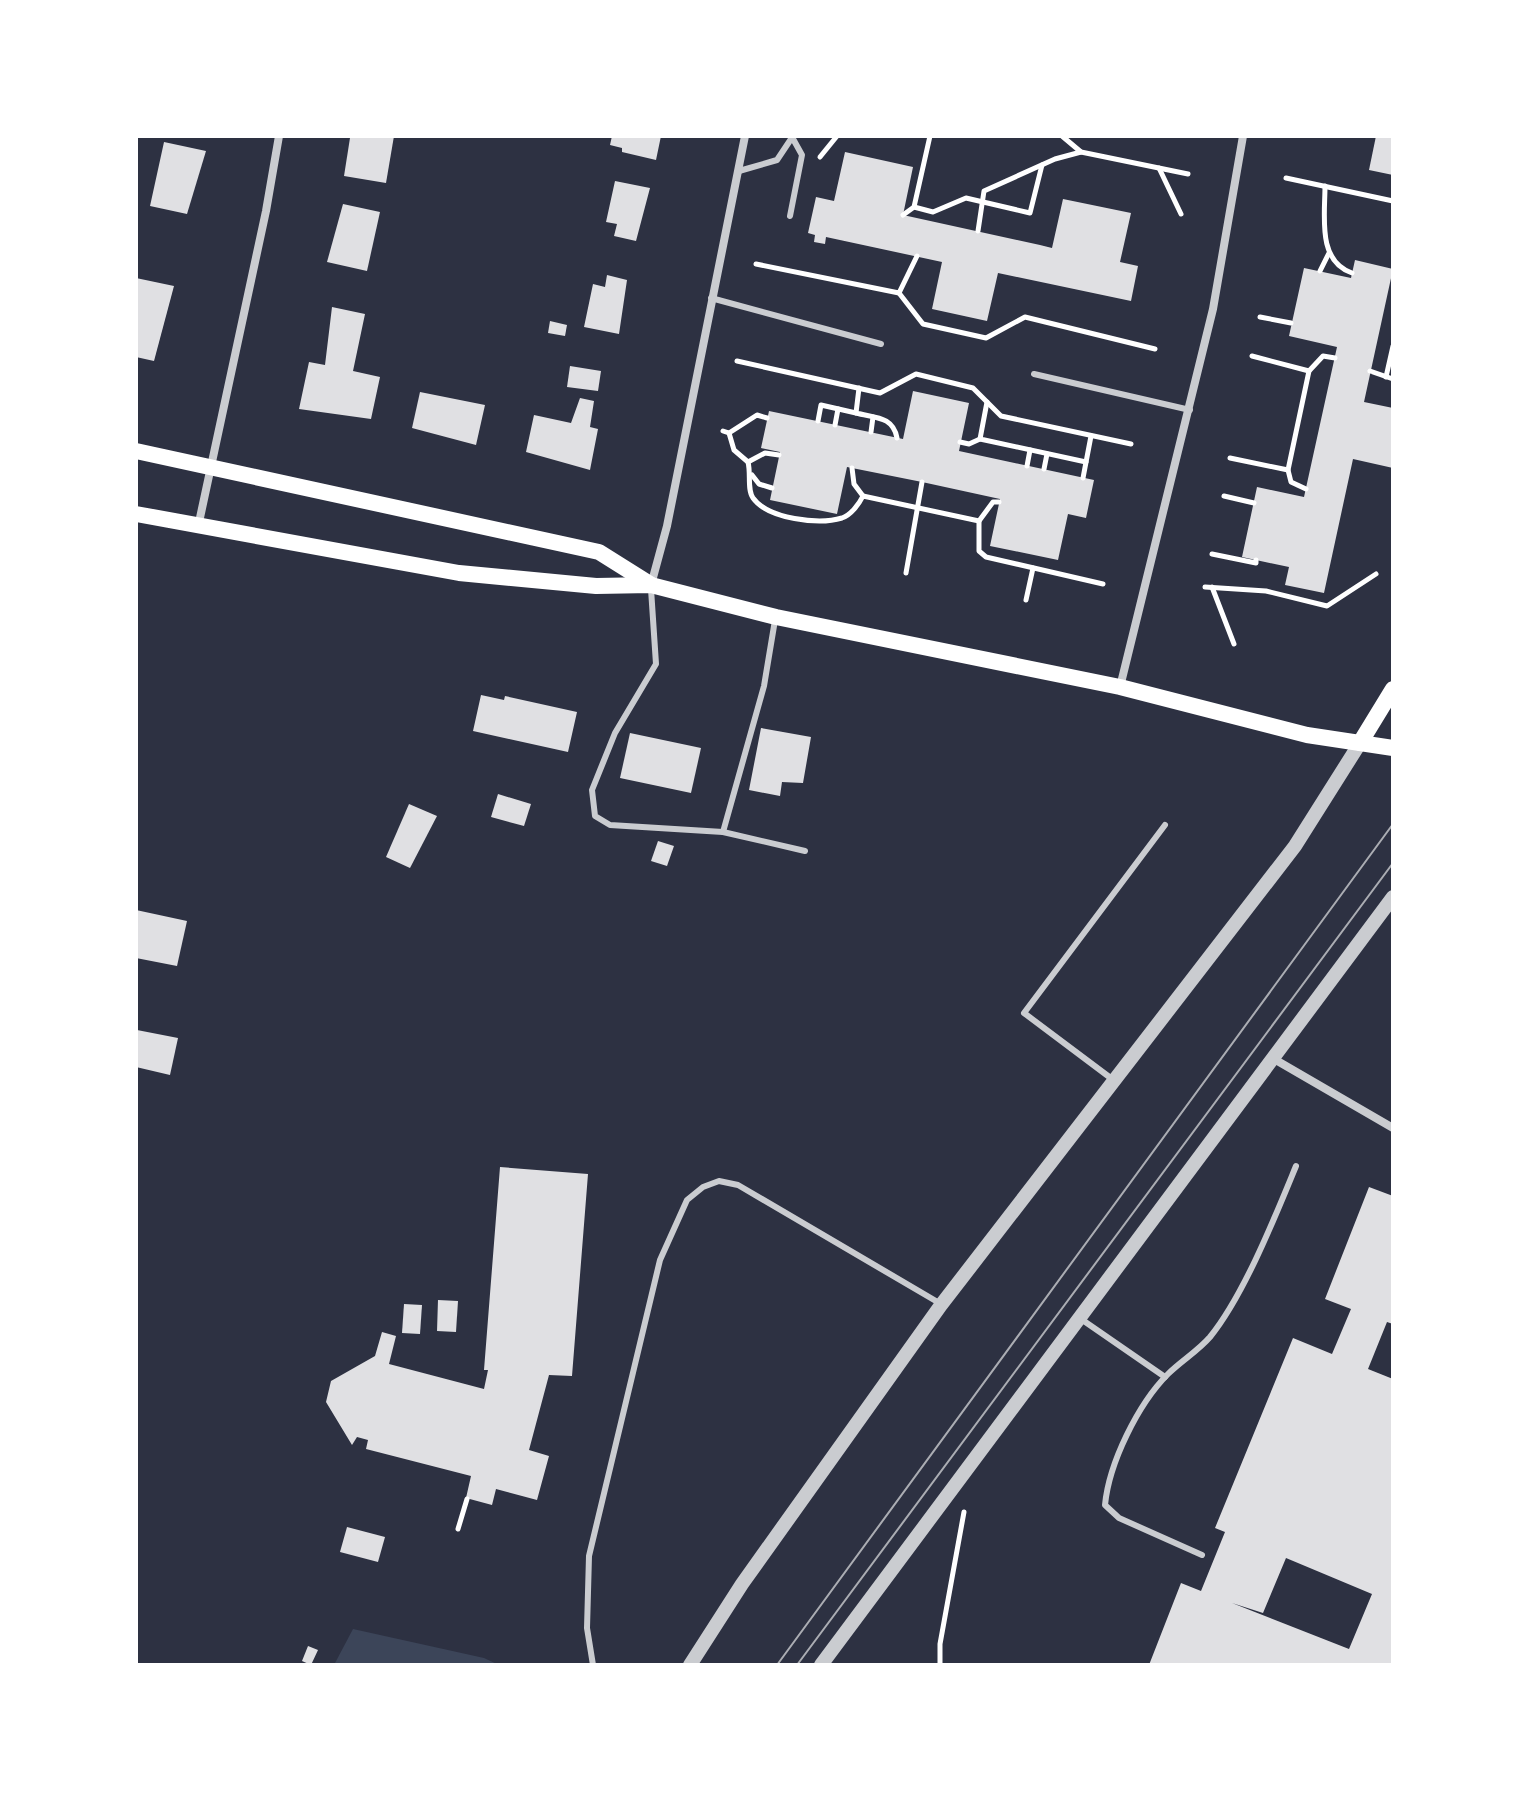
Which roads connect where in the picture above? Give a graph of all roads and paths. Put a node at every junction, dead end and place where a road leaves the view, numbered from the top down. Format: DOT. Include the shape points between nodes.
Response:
graph roads {
  1 [pos="279,136"];
  2 [pos="745,136"];
  3 [pos="930,136"];
  4 [pos="1062,136"];
  5 [pos="1243,136"];
  6 [pos="793,137"];
  7 [pos="1081,152"];
  8 [pos="1042,165"];
  9 [pos="1158,167"];
  10 [pos="739,171"];
  11 [pos="1188,174"];
  12 [pos="1286,178"];
  13 [pos="1325,186"];
  14 [pos="984,191"];
  15 [pos="966,198"];
  16 [pos="1393,201"];
  17 [pos="982,202"];
  18 [pos="914,207"];
  19 [pos="1181,214"];
  20 [pos="903,215"];
  21 [pos="790,216"];
  22 [pos="978,231"];
  23 [pos="1329,253"];
  24 [pos="917,256"];
  25 [pos="756,264"];
  26 [pos="1320,271"];
  27 [pos="1352,273"];
  28 [pos="899,293"];
  29 [pos="711,298"];
  30 [pos="1260,317"];
  31 [pos="1291,323"];
  32 [pos="881,344"];
  33 [pos="1393,346"];
  34 [pos="1155,349"];
  35 [pos="1252,356"];
  36 [pos="1335,358"];
  37 [pos="737,361"];
  38 [pos="1309,371"];
  39 [pos="1370,371"];
  40 [pos="1034,374"];
  41 [pos="1390,378"];
  42 [pos="859,388"];
  43 [pos="987,402"];
  44 [pos="838,409"];
  45 [pos="1190,410"];
  46 [pos="856,413"];
  47 [pos="873,417"];
  48 [pos="767,418"];
  49 [pos="818,421"];
  50 [pos="835,425"];
  51 [pos="871,432"];
  52 [pos="1091,436"];
  53 [pos="897,438"];
  54 [pos="980,439"];
  55 [pos="960,442"];
  56 [pos="1131,444"];
  57 [pos="1030,450"];
  58 [pos="136,451"];
  59 [pos="1047,454"];
  60 [pos="779,455"];
  61 [pos="1230,458"];
  62 [pos="748,462"];
  63 [pos="1086,462"];
  64 [pos="1027,466"];
  65 [pos="212,467"];
  66 [pos="852,468"];
  67 [pos="1044,469"];
  68 [pos="1288,470"];
  69 [pos="751,474"];
  70 [pos="1083,478"];
  71 [pos="922,482"];
  72 [pos="772,488"];
  73 [pos="1306,489"];
  74 [pos="863,496"];
  75 [pos="1224,496"];
  76 [pos="999,502"];
  77 [pos="1254,503"];
  78 [pos="919,508"];
  79 [pos="136,514"];
  80 [pos="979,521"];
  81 [pos="198,527"];
  82 [pos="1212,554"];
  83 [pos="1256,560"];
  84 [pos="1033,568"];
  85 [pos="906,573"];
  86 [pos="1376,574"];
  87 [pos="1103,584"];
  88 [pos="651,585"];
  89 [pos="1026,600"];
  90 [pos="776,617"];
  91 [pos="1234,644"];
  92 [pos="1120,687"];
  93 [pos="1393,689"];
  94 [pos="1360,743"];
  95 [pos="1393,748"];
  96 [pos="1165,825"];
  97 [pos="723,832"];
  98 [pos="805,851"];
  99 [pos="1393,897"];
  100 [pos="1274,1059"];
  101 [pos="1112,1079"];
  102 [pos="1393,1128"];
  103 [pos="1296,1166"];
  104 [pos="941,1305"];
  105 [pos="1078,1317"];
  106 [pos="1165,1377"];
  107 [pos="467,1499"];
  108 [pos="965,1510"];
  109 [pos="458,1529"];
  110 [pos="1202,1555"];
  111 [pos="593,1665"];
  112 [pos="690,1665"];
  113 [pos="821,1665"];
  114 [pos="940,1665"];
  1 -- 65 [label="street"];
  2 -- 10 [label="street"];
  3 -- 18 [label="path"];
  4 -- 7 [label="path"];
  5 -- 45 [label="street"];
  6 -- 10 [label="lane" via="777,160"];
  6 -- 21 [label="lane" via="802,155"];
  7 -- 8 [label="path"];
  7 -- 9 [label="path"];
  8 -- 14 [label="path"];
  8 -- 17 [label="path" via="1030,213"];
  9 -- 11 [label="path"];
  9 -- 19 [label="path"];
  10 -- 29 [label="street"];
  12 -- 13 [label="path"];
  13 -- 16 [label="path"];
  13 -- 23 [label="path"];
  14 -- 15 [label="path"];
  14 -- 17 [label="path"];
  15 -- 17 [label="path"];
  15 -- 18 [label="path" via="933,212"];
  17 -- 22 [label="path"];
  18 -- 20 [label="path"];
  23 -- 26 [label="path"];
  23 -- 27 [label="path"];
  24 -- 28 [label="path"];
  25 -- 28 [label="path"];
  28 -- 34 [label="path" via="923,324 986,338 1025,317"];
  29 -- 32 [label="lane"];
  29 -- 88 [label="street"];
  30 -- 31 [label="path"];
  33 -- 41 [label="path"];
  35 -- 38 [label="path"];
  36 -- 38 [label="path" via="1323,356"];
  37 -- 42 [label="path"];
  38 -- 68 [label="path"];
  39 -- 41 [label="path"];
  40 -- 45 [label="lane"];
  42 -- 43 [label="path" via="880,393 916,374 973,388"];
  42 -- 46 [label="path"];
  43 -- 52 [label="path" via="1001,416"];
  43 -- 54 [label="path"];
  44 -- 46 [label="path"];
  44 -- 49 [label="path" via="821,405"];
  44 -- 50 [label="path"];
  45 -- 92 [label="street"];
  46 -- 47 [label="path"];
  47 -- 51 [label="path"];
  47 -- 53 [label="path" via="888,420"];
  48 -- 62 [label="path" via="757,415 726,432 734,450"];
  52 -- 56 [label="path"];
  52 -- 63 [label="path"];
  54 -- 55 [label="path"];
  54 -- 57 [label="path"];
  57 -- 59 [label="path"];
  57 -- 64 [label="path"];
  58 -- 65 [label="main road"];
  59 -- 63 [label="path"];
  59 -- 67 [label="path"];
  60 -- 62 [label="path" via="765,453"];
  61 -- 68 [label="path"];
  62 -- 69 [label="path"];
  63 -- 70 [label="path"];
  65 -- 81 [label="street"];
  65 -- 88 [label="main road" via="599,552"];
  66 -- 74 [label="path"];
  68 -- 73 [label="path" via="1291,482"];
  69 -- 72 [label="path"];
  69 -- 74 [label="path" via="750,495 760,505 787,515 844,517"];
  71 -- 78 [label="path"];
  74 -- 78 [label="path"];
  75 -- 77 [label="path"];
  76 -- 80 [label="path" via="993,502"];
  78 -- 80 [label="path"];
  78 -- 85 [label="path"];
  79 -- 81 [label="main road"];
  80 -- 84 [label="path" via="979,551"];
  81 -- 88 [label="main road" via="459,573 596,586"];
  82 -- 83 [label="path"];
  84 -- 87 [label="path"];
  84 -- 89 [label="path"];
  86 -- 91 [label="path" via="1327,606 1266,591 1209,587"];
  88 -- 90 [label="main road"];
  88 -- 97 [label="lane" via="656,664 615,733 597,776 592,790 595,816 610,825"];
  90 -- 92 [label="main road"];
  90 -- 97 [label="lane" via="764,686"];
  92 -- 94 [label="main road" via="1307,735"];
  93 -- 94 [label="main road"];
  94 -- 95 [label="main road"];
  94 -- 101 [label="street" via="1295,846"];
  96 -- 101 [label="lane" via="1024,1013"];
  97 -- 98 [label="lane"];
  99 -- 100 [label="street"];
  100 -- 102 [label="street"];
  100 -- 105 [label="street"];
  101 -- 104 [label="street"];
  103 -- 106 [label="lane" via="1210,1337"];
  104 -- 111 [label="lane" via="738,1185 719,1181 687,1200 660,1260 589,1556 587,1628"];
  104 -- 112 [label="street"];
  105 -- 106 [label="lane"];
  105 -- 113 [label="street"];
  106 -- 110 [label="lane" via="1125,1438 1107,1481 1105,1505 1119,1518"];
  107 -- 109 [label="path"];
  108 -- 114 [label="path"];
}
